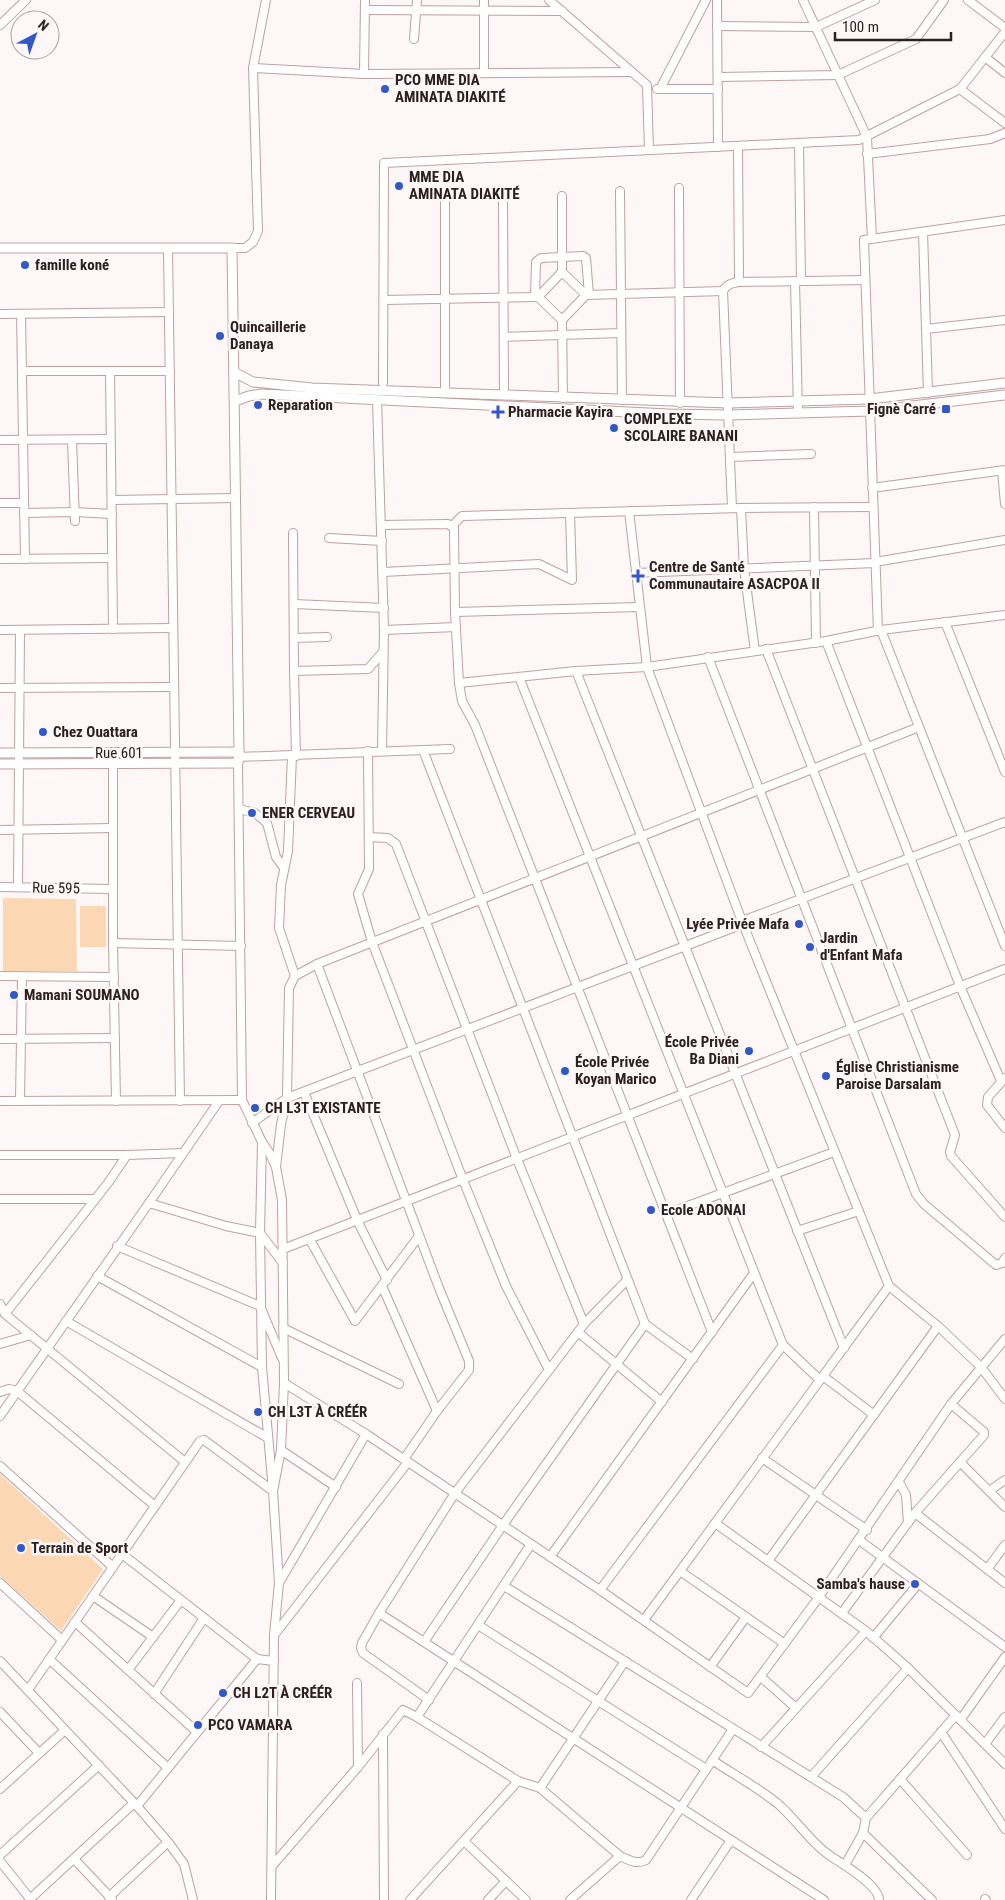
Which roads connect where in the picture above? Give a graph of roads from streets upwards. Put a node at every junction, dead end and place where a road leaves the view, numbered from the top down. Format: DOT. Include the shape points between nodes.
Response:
graph roads {
  1 [pos="26,0"];
  2 [pos="266,0"];
  3 [pos="365,0"];
  4 [pos="417,0"];
  5 [pos="484,0"];
  6 [pos="549,0"];
  7 [pos="706,0"];
  8 [pos="717,0"];
  9 [pos="803,0"];
  10 [pos="875,0"];
  11 [pos="944,0"];
  12 [pos="968,0"];
  13 [pos="365,10"];
  14 [pos="416,10"];
  15 [pos="484,11"];
  16 [pos="562,11"];
  17 [pos="0,25"];
  18 [pos="717,26"];
  19 [pos="816,27"];
  20 [pos="1005,28"];
  21 [pos="1005,32"];
  22 [pos="414,39"];
  23 [pos="985,57"];
  24 [pos="252,68"];
  25 [pos="632,72"];
  26 [pos="484,73"];
  27 [pos="1005,73"];
  28 [pos="364,74"];
  29 [pos="838,75"];
  30 [pos="718,77"];
  31 [pos="960,88"];
  32 [pos="647,89"];
  33 [pos="660,89"];
  34 [pos="718,89"];
  35 [pos="1005,123"];
  36 [pos="1005,133"];
  37 [pos="867,137"];
  38 [pos="799,143"];
  39 [pos="738,146"];
  40 [pos="718,147"];
  41 [pos="648,150"];
  42 [pos="868,154"];
  43 [pos="678,188"];
  44 [pos="620,191"];
  45 [pos="562,196"];
  46 [pos="503,197"];
  47 [pos="445,198"];
  48 [pos="1005,220"];
  49 [pos="923,232"];
  50 [pos="872,239"];
  51 [pos="0,248"];
  52 [pos="168,248"];
  53 [pos="232,248"];
  54 [pos="562,257"];
  55 [pos="562,272"];
  56 [pos="865,280"];
  57 [pos="798,281"];
  58 [pos="739,282"];
  59 [pos="723,291"];
  60 [pos="679,292"];
  61 [pos="621,294"];
  62 [pos="588,295"];
  63 [pos="536,297"];
  64 [pos="504,298"];
  65 [pos="445,299"];
  66 [pos="384,300"];
  67 [pos="169,312"];
  68 [pos="0,314"];
  69 [pos="21,314"];
  70 [pos="562,320"];
  71 [pos="1005,320"];
  72 [pos="926,329"];
  73 [pos="622,332"];
  74 [pos="562,334"];
  75 [pos="504,336"];
  76 [pos="22,370"];
  77 [pos="110,371"];
  78 [pos="170,371"];
  79 [pos="234,372"];
  80 [pos="383,383"];
  81 [pos="1005,384"];
  82 [pos="445,393"];
  83 [pos="928,393"];
  84 [pos="504,395"];
  85 [pos="1005,395"];
  86 [pos="564,398"];
  87 [pos="869,398"];
  88 [pos="377,400"];
  89 [pos="622,400"];
  90 [pos="235,401"];
  91 [pos="798,401"];
  92 [pos="680,402"];
  93 [pos="728,403"];
  94 [pos="870,411"];
  95 [pos="798,413"];
  96 [pos="728,415"];
  97 [pos="110,439"];
  98 [pos="0,440"];
  99 [pos="23,440"];
  100 [pos="72,440"];
  101 [pos="811,454"];
  102 [pos="730,457"];
  103 [pos="1003,471"];
  104 [pos="872,488"];
  105 [pos="236,498"];
  106 [pos="171,499"];
  107 [pos="112,500"];
  108 [pos="0,503"];
  109 [pos="24,503"];
  110 [pos="1005,504"];
  111 [pos="814,507"];
  112 [pos="873,507"];
  113 [pos="732,508"];
  114 [pos="742,508"];
  115 [pos="629,511"];
  116 [pos="75,512"];
  117 [pos="24,513"];
  118 [pos="570,513"];
  119 [pos="112,514"];
  120 [pos="75,521"];
  121 [pos="381,525"];
  122 [pos="452,526"];
  123 [pos="293,533"];
  124 [pos="329,538"];
  125 [pos="1005,540"];
  126 [pos="382,541"];
  127 [pos="112,558"];
  128 [pos="0,559"];
  129 [pos="25,559"];
  130 [pos="875,562"];
  131 [pos="814,566"];
  132 [pos="455,568"];
  133 [pos="744,569"];
  134 [pos="383,572"];
  135 [pos="636,573"];
  136 [pos="294,604"];
  137 [pos="640,606"];
  138 [pos="384,608"];
  139 [pos="455,612"];
  140 [pos="1005,616"];
  141 [pos="945,622"];
  142 [pos="456,627"];
  143 [pos="173,628"];
  144 [pos="113,629"];
  145 [pos="0,630"];
  146 [pos="20,630"];
  147 [pos="384,630"];
  148 [pos="879,630"];
  149 [pos="327,637"];
  150 [pos="294,638"];
  151 [pos="826,641"];
  152 [pos="816,643"];
  153 [pos="766,649"];
  154 [pos="755,651"];
  155 [pos="383,652"];
  156 [pos="708,657"];
  157 [pos="647,667"];
  158 [pos="294,671"];
  159 [pos="576,671"];
  160 [pos="519,677"];
  161 [pos="459,683"];
  162 [pos="174,687"];
  163 [pos="0,688"];
  164 [pos="20,688"];
  165 [pos="919,727"];
  166 [pos="867,747"];
  167 [pos="450,749"];
  168 [pos="423,750"];
  169 [pos="368,751"];
  170 [pos="382,751"];
  171 [pos="175,752"];
  172 [pos="0,753"];
  173 [pos="19,753"];
  174 [pos="113,753"];
  175 [pos="294,756"];
  176 [pos="239,757"];
  177 [pos="112,763"];
  178 [pos="175,763"];
  179 [pos="0,764"];
  180 [pos="19,764"];
  181 [pos="813,769"];
  182 [pos="1005,772"];
  183 [pos="760,789"];
  184 [pos="239,809"];
  185 [pos="702,812"];
  186 [pos="1005,822"];
  187 [pos="113,828"];
  188 [pos="19,829"];
  189 [pos="0,830"];
  190 [pos="641,836"];
  191 [pos="369,838"];
  192 [pos="963,838"];
  193 [pos="589,856"];
  194 [pos="910,858"];
  195 [pos="284,868"];
  196 [pos="535,878"];
  197 [pos="855,878"];
  198 [pos="0,887"];
  199 [pos="18,887"];
  200 [pos="113,889"];
  201 [pos="802,898"];
  202 [pos="481,899"];
  203 [pos="424,921"];
  204 [pos="742,922"];
  205 [pos="372,942"];
  206 [pos="113,943"];
  207 [pos="177,945"];
  208 [pos="241,946"];
  209 [pos="685,946"];
  210 [pos="1005,946"];
  211 [pos="317,964"];
  212 [pos="633,967"];
  213 [pos="1005,969"];
  214 [pos="0,976"];
  215 [pos="22,976"];
  216 [pos="295,976"];
  217 [pos="114,978"];
  218 [pos="960,986"];
  219 [pos="578,987"];
  220 [pos="523,1008"];
  221 [pos="905,1008"];
  222 [pos="852,1028"];
  223 [pos="466,1030"];
  224 [pos="0,1038"];
  225 [pos="21,1038"];
  226 [pos="115,1038"];
  227 [pos="413,1050"];
  228 [pos="794,1051"];
  229 [pos="357,1071"];
  230 [pos="736,1074"];
  231 [pos="1003,1079"];
  232 [pos="304,1092"];
  233 [pos="683,1094"];
  234 [pos="287,1098"];
  235 [pos="242,1100"];
  236 [pos="0,1101"];
  237 [pos="20,1101"];
  238 [pos="180,1101"];
  239 [pos="218,1101"];
  240 [pos="116,1102"];
  241 [pos="628,1116"];
  242 [pos="252,1123"];
  243 [pos="1005,1128"];
  244 [pos="573,1137"];
  245 [pos="262,1142"];
  246 [pos="834,1152"];
  247 [pos="182,1153"];
  248 [pos="0,1154"];
  249 [pos="127,1155"];
  250 [pos="517,1159"];
  251 [pos="276,1167"];
  252 [pos="774,1174"];
  253 [pos="463,1180"];
  254 [pos="721,1193"];
  255 [pos="0,1199"];
  256 [pos="95,1200"];
  257 [pos="406,1202"];
  258 [pos="149,1203"];
  259 [pos="858,1211"];
  260 [pos="666,1214"];
  261 [pos="1005,1217"];
  262 [pos="358,1222"];
  263 [pos="797,1231"];
  264 [pos="260,1233"];
  265 [pos="419,1236"];
  266 [pos="310,1240"];
  267 [pos="118,1246"];
  268 [pos="283,1249"];
  269 [pos="1005,1258"];
  270 [pos="283,1263"];
  271 [pos="754,1273"];
  272 [pos="97,1276"];
  273 [pos="627,1280"];
  274 [pos="384,1283"];
  275 [pos="889,1286"];
  276 [pos="0,1304"];
  277 [pos="260,1306"];
  278 [pos="5,1314"];
  279 [pos="66,1321"];
  280 [pos="584,1324"];
  281 [pos="645,1324"];
  282 [pos="938,1326"];
  283 [pos="283,1328"];
  284 [pos="712,1332"];
  285 [pos="579,1333"];
  286 [pos="31,1335"];
  287 [pos="1005,1340"];
  288 [pos="0,1344"];
  289 [pos="783,1346"];
  290 [pos="47,1348"];
  291 [pos="844,1348"];
  292 [pos="693,1359"];
  293 [pos="283,1361"];
  294 [pos="616,1364"];
  295 [pos="262,1367"];
  296 [pos="981,1367"];
  297 [pos="549,1370"];
  298 [pos="821,1378"];
  299 [pos="284,1382"];
  300 [pos="399,1384"];
  301 [pos="17,1391"];
  302 [pos="0,1392"];
  303 [pos="1005,1398"];
  304 [pos="662,1402"];
  305 [pos="952,1404"];
  306 [pos="437,1412"];
  307 [pos="874,1415"];
  308 [pos="0,1416"];
  309 [pos="366,1434"];
  310 [pos="268,1438"];
  311 [pos="281,1450"];
  312 [pos="762,1458"];
  313 [pos="406,1461"];
  314 [pos="185,1462"];
  315 [pos="960,1462"];
  316 [pos="0,1466"];
  317 [pos="1005,1480"];
  318 [pos="899,1482"];
  319 [pos="336,1488"];
  320 [pos="273,1491"];
  321 [pos="989,1491"];
  322 [pos="455,1493"];
  323 [pos="816,1495"];
  324 [pos="155,1506"];
  325 [pos="1005,1507"];
  326 [pos="915,1513"];
  327 [pos="715,1523"];
  328 [pos="908,1523"];
  329 [pos="503,1525"];
  330 [pos="866,1530"];
  331 [pos="859,1540"];
  332 [pos="531,1544"];
  333 [pos="1005,1546"];
  334 [pos="122,1554"];
  335 [pos="550,1557"];
  336 [pos="884,1558"];
  337 [pos="768,1561"];
  338 [pos="113,1567"];
  339 [pos="988,1568"];
  340 [pos="680,1571"];
  341 [pos="0,1583"];
  342 [pos="279,1583"];
  343 [pos="1005,1583"];
  344 [pos="918,1584"];
  345 [pos="504,1586"];
  346 [pos="600,1590"];
  347 [pos="93,1596"];
  348 [pos="819,1597"];
  349 [pos="181,1600"];
  350 [pos="379,1613"];
  351 [pos="842,1613"];
  352 [pos="746,1617"];
  353 [pos="204,1618"];
  354 [pos="644,1620"];
  355 [pos="75,1622"];
  356 [pos="478,1625"];
  357 [pos="866,1631"];
  358 [pos="274,1635"];
  359 [pos="153,1637"];
  360 [pos="873,1638"];
  361 [pos="62,1640"];
  362 [pos="424,1642"];
  363 [pos="785,1644"];
  364 [pos="1005,1647"];
  365 [pos="1005,1657"];
  366 [pos="49,1659"];
  367 [pos="257,1659"];
  368 [pos="0,1661"];
  369 [pos="274,1661"];
  370 [pos="454,1661"];
  371 [pos="625,1661"];
  372 [pos="710,1667"];
  373 [pos="908,1668"];
  374 [pos="128,1670"];
  375 [pos="761,1678"];
  376 [pos="357,1683"];
  377 [pos="28,1690"];
  378 [pos="154,1694"];
  379 [pos="429,1700"];
  380 [pos="598,1701"];
  381 [pos="796,1708"];
  382 [pos="0,1712"];
  383 [pos="417,1717"];
  384 [pos="958,1717"];
  385 [pos="1005,1717"];
  386 [pos="733,1728"];
  387 [pos="65,1730"];
  388 [pos="197,1732"];
  389 [pos="942,1732"];
  390 [pos="383,1734"];
  391 [pos="573,1738"];
  392 [pos="985,1744"];
  393 [pos="761,1747"];
  394 [pos="39,1753"];
  395 [pos="712,1760"];
  396 [pos="99,1764"];
  397 [pos="1005,1764"];
  398 [pos="358,1767"];
  399 [pos="168,1768"];
  400 [pos="706,1769"];
  401 [pos="811,1777"];
  402 [pos="900,1779"];
  403 [pos="518,1781"];
  404 [pos="540,1788"];
  405 [pos="0,1789"];
  406 [pos="135,1804"];
  407 [pos="681,1807"];
  408 [pos="866,1818"];
  409 [pos="1005,1829"];
  410 [pos="863,1833"];
  411 [pos="731,1840"];
  412 [pos="464,1841"];
  413 [pos="168,1842"];
  414 [pos="0,1855"];
  415 [pos="968,1855"];
  416 [pos="620,1856"];
  417 [pos="74,1859"];
  418 [pos="0,1861"];
  419 [pos="845,1865"];
  420 [pos="272,1866"];
  421 [pos="506,1881"];
  422 [pos="31,1899"];
  423 [pos="111,1899"];
  424 [pos="193,1900"];
  425 [pos="271,1900"];
  426 [pos="384,1900"];
  427 [pos="410,1900"];
  428 [pos="488,1900"];
  429 [pos="526,1900"];
  430 [pos="570,1900"];
  431 [pos="691,1900"];
  432 [pos="824,1900"];
  433 [pos="879,1900"];
  434 [pos="932,1900"];
  1 -- 17 [label="street"];
  2 -- 24 [label="street"];
  3 -- 13 [label="street"];
  4 -- 14 [label="street"];
  5 -- 15 [label="street"];
  6 -- 16 [label="street"];
  7 -- 33 [label="street"];
  8 -- 18 [label="street"];
  9 -- 19 [label="street"];
  10 -- 19 [label="street"];
  11 -- 29 [label="street" via="916,38"];
  12 -- 20 [label="street"];
  13 -- 14 [label="street"];
  13 -- 28 [label="street"];
  14 -- 15 [label="street"];
  14 -- 22 [label="street"];
  15 -- 16 [label="street"];
  15 -- 26 [label="street"];
  16 -- 25 [label="street"];
  18 -- 19 [label="street"];
  18 -- 30 [label="street"];
  19 -- 29 [label="street"];
  21 -- 23 [label="street"];
  23 -- 27 [label="street"];
  23 -- 31 [label="street"];
  24 -- 28 [label="street"];
  24 -- 53 [label="street" via="258,231 246,248"];
  25 -- 26 [label="street"];
  25 -- 32 [label="street" via="647,85"];
  26 -- 28 [label="street"];
  29 -- 30 [label="street"];
  29 -- 37 [label="street"];
  30 -- 34 [label="street"];
  31 -- 35 [label="street"];
  31 -- 37 [label="street"];
  32 -- 33 [label="street"];
  32 -- 41 [label="street"];
  33 -- 34 [label="street"];
  34 -- 40 [label="street"];
  36 -- 42 [label="street" via="990,139"];
  37 -- 38 [label="street"];
  37 -- 42 [label="street"];
  38 -- 39 [label="street"];
  38 -- 57 [label="street"];
  39 -- 40 [label="street"];
  39 -- 58 [label="street"];
  40 -- 41 [label="street"];
  41 -- 66 [label="street" via="384,163"];
  42 -- 50 [label="street"];
  43 -- 60 [label="street"];
  44 -- 61 [label="street"];
  45 -- 54 [label="street"];
  46 -- 64 [label="street"];
  47 -- 65 [label="street"];
  48 -- 49 [label="street"];
  49 -- 50 [label="street"];
  49 -- 72 [label="street"];
  50 -- 56 [label="street" via="864,240"];
  51 -- 52 [label="street"];
  52 -- 53 [label="street"];
  52 -- 67 [label="street"];
  53 -- 79 [label="street"];
  54 -- 55 [label="street"];
  54 -- 62 [label="street" via="583,256 587,259"];
  54 -- 63 [label="street" via="536,260"];
  55 -- 62 [label="street"];
  55 -- 63 [label="street"];
  56 -- 57 [label="street"];
  56 -- 87 [label="street"];
  57 -- 58 [label="street"];
  57 -- 91 [label="street"];
  58 -- 59 [label="street" via="728,285"];
  59 -- 60 [label="street"];
  59 -- 93 [label="street"];
  60 -- 61 [label="street"];
  60 -- 92 [label="street"];
  61 -- 62 [label="street"];
  61 -- 73 [label="street"];
  62 -- 70 [label="street"];
  63 -- 64 [label="street"];
  63 -- 70 [label="street"];
  64 -- 65 [label="street"];
  64 -- 75 [label="street"];
  65 -- 66 [label="street"];
  65 -- 82 [label="street"];
  66 -- 80 [label="street"];
  67 -- 69 [label="street"];
  67 -- 78 [label="street"];
  68 -- 69 [label="street"];
  69 -- 76 [label="street"];
  70 -- 74 [label="street"];
  71 -- 72 [label="street"];
  72 -- 83 [label="street"];
  73 -- 74 [label="street"];
  73 -- 89 [label="street"];
  74 -- 75 [label="street"];
  74 -- 86 [label="street"];
  75 -- 84 [label="street"];
  76 -- 77 [label="street"];
  76 -- 99 [label="street"];
  77 -- 78 [label="street"];
  77 -- 97 [label="street"];
  78 -- 106 [label="street"];
  79 -- 82 [label="street" via="253,382 312,388"];
  79 -- 90 [label="street"];
  81 -- 83 [label="street"];
  82 -- 84 [label="street"];
  83 -- 87 [label="street"];
  84 -- 86 [label="street"];
  85 -- 94 [label="street"];
  86 -- 89 [label="street"];
  87 -- 91 [label="street"];
  87 -- 94 [label="street"];
  88 -- 90 [label="street" via="262,394"];
  88 -- 96 [label="street"];
  88 -- 121 [label="street"];
  89 -- 92 [label="street"];
  90 -- 105 [label="street"];
  91 -- 93 [label="street"];
  91 -- 95 [label="street"];
  92 -- 93 [label="street"];
  93 -- 96 [label="street"];
  94 -- 95 [label="street"];
  94 -- 104 [label="street"];
  95 -- 96 [label="street"];
  96 -- 102 [label="street"];
  97 -- 100 [label="street"];
  97 -- 107 [label="street"];
  98 -- 99 [label="street"];
  99 -- 100 [label="street"];
  99 -- 109 [label="street"];
  100 -- 116 [label="street"];
  101 -- 102 [label="street"];
  102 -- 113 [label="street"];
  103 -- 104 [label="street"];
  103 -- 110 [label="street"];
  104 -- 112 [label="street"];
  105 -- 106 [label="street"];
  105 -- 176 [label="street"];
  106 -- 107 [label="street"];
  106 -- 143 [label="street"];
  107 -- 119 [label="street"];
  108 -- 109 [label="street"];
  109 -- 117 [label="street"];
  111 -- 112 [label="street"];
  111 -- 114 [label="street"];
  111 -- 131 [label="street"];
  112 -- 130 [label="street"];
  113 -- 114 [label="street"];
  113 -- 115 [label="street"];
  114 -- 133 [label="street"];
  115 -- 118 [label="street"];
  115 -- 135 [label="street"];
  116 -- 117 [label="street"];
  116 -- 119 [label="street"];
  116 -- 120 [label="street"];
  117 -- 129 [label="street"];
  118 -- 122 [label="street" via="462,516"];
  118 -- 132 [label="street" via="572,580 539,564"];
  119 -- 127 [label="street"];
  121 -- 122 [label="street"];
  121 -- 126 [label="street"];
  122 -- 132 [label="street" via="455,530"];
  123 -- 136 [label="street"];
  124 -- 126 [label="street"];
  125 -- 130 [label="street"];
  126 -- 134 [label="street"];
  127 -- 129 [label="street"];
  127 -- 144 [label="street"];
  128 -- 129 [label="street"];
  130 -- 131 [label="street"];
  130 -- 148 [label="street"];
  131 -- 133 [label="street"];
  131 -- 152 [label="street"];
  132 -- 134 [label="street"];
  132 -- 139 [label="street"];
  133 -- 135 [label="street"];
  133 -- 154 [label="street"];
  134 -- 138 [label="street"];
  135 -- 137 [label="street"];
  136 -- 138 [label="street"];
  136 -- 150 [label="street"];
  137 -- 139 [label="street"];
  137 -- 157 [label="street"];
  138 -- 147 [label="street"];
  139 -- 142 [label="street"];
  140 -- 141 [label="street"];
  141 -- 148 [label="street"];
  141 -- 182 [label="street"];
  142 -- 147 [label="street"];
  142 -- 161 [label="street"];
  143 -- 144 [label="street"];
  143 -- 162 [label="street"];
  144 -- 146 [label="street"];
  145 -- 146 [label="street"];
  146 -- 164 [label="street"];
  147 -- 155 [label="street"];
  148 -- 151 [label="street"];
  148 -- 165 [label="street"];
  149 -- 150 [label="street"];
  150 -- 158 [label="street"];
  151 -- 152 [label="street"];
  151 -- 166 [label="street"];
  152 -- 153 [label="street"];
  153 -- 154 [label="street"];
  153 -- 181 [label="street"];
  154 -- 156 [label="street"];
  155 -- 158 [label="street" via="368,669"];
  155 -- 170 [label="street"];
  156 -- 157 [label="street"];
  156 -- 183 [label="street"];
  157 -- 159 [label="street"];
  157 -- 185 [label="street"];
  158 -- 175 [label="street"];
  159 -- 160 [label="street"];
  159 -- 190 [label="street"];
  160 -- 161 [label="street"];
  160 -- 193 [label="street"];
  161 -- 196 [label="street" via="462,701 475,725"];
  162 -- 164 [label="street"];
  162 -- 171 [label="street"];
  163 -- 164 [label="street"];
  164 -- 173 [label="street"];
  165 -- 166 [label="street"];
  165 -- 192 [label="street"];
  166 -- 181 [label="street"];
  166 -- 194 [label="street"];
  167 -- 168 [label="street"];
  168 -- 170 [label="street"];
  168 -- 202 [label="street"];
  169 -- 170 [label="street"];
  169 -- 175 [label="street"];
  169 -- 191 [label="street"];
  171 -- 174 [label="street, Rue 601"];
  171 -- 176 [label="street, Rue 601"];
  171 -- 178 [label="street"];
  172 -- 173 [label="street, Rue 601"];
  173 -- 174 [label="street, Rue 601"];
  173 -- 180 [label="street"];
  174 -- 177 [label="street"];
  175 -- 176 [label="street"];
  175 -- 195 [label="street"];
  176 -- 178 [label="street, Rue 601"];
  176 -- 184 [label="street"];
  177 -- 178 [label="street, Rue 601"];
  177 -- 180 [label="street, Rue 601"];
  177 -- 187 [label="street"];
  178 -- 207 [label="street"];
  179 -- 180 [label="street, Rue 601"];
  180 -- 188 [label="street"];
  181 -- 183 [label="street"];
  181 -- 197 [label="street"];
  183 -- 185 [label="street"];
  183 -- 201 [label="street"];
  184 -- 195 [label="street" via="255,813 267,823 276,857"];
  184 -- 208 [label="street"];
  185 -- 190 [label="street"];
  185 -- 204 [label="street"];
  186 -- 192 [label="street"];
  187 -- 188 [label="street"];
  187 -- 200 [label="street"];
  188 -- 189 [label="street"];
  188 -- 199 [label="street"];
  190 -- 193 [label="street"];
  190 -- 209 [label="street"];
  191 -- 203 [label="street" via="388,838 396,844"];
  191 -- 205 [label="street" via="369,869 358,894"];
  192 -- 194 [label="street"];
  192 -- 210 [label="street"];
  193 -- 196 [label="street"];
  193 -- 212 [label="street"];
  194 -- 197 [label="street"];
  194 -- 218 [label="street"];
  195 -- 216 [label="street" via="280,885 279,928"];
  196 -- 202 [label="street"];
  196 -- 219 [label="street"];
  197 -- 201 [label="street"];
  197 -- 221 [label="street"];
  198 -- 199 [label="street, Rue 595"];
  199 -- 200 [label="street, Rue 595"];
  200 -- 206 [label="street"];
  201 -- 204 [label="street"];
  201 -- 222 [label="street"];
  202 -- 203 [label="street"];
  202 -- 220 [label="street"];
  203 -- 205 [label="street"];
  203 -- 223 [label="street"];
  204 -- 209 [label="street"];
  204 -- 228 [label="street"];
  205 -- 211 [label="street"];
  205 -- 227 [label="street"];
  206 -- 207 [label="street"];
  206 -- 217 [label="street"];
  207 -- 208 [label="street"];
  207 -- 238 [label="street"];
  208 -- 235 [label="street"];
  209 -- 212 [label="street"];
  209 -- 230 [label="street"];
  211 -- 216 [label="street"];
  211 -- 229 [label="street"];
  212 -- 219 [label="street"];
  212 -- 233 [label="street"];
  213 -- 218 [label="street"];
  214 -- 215 [label="street"];
  215 -- 217 [label="street"];
  215 -- 225 [label="street"];
  216 -- 234 [label="street" via="289,988"];
  217 -- 226 [label="street"];
  218 -- 221 [label="street"];
  218 -- 231 [label="street"];
  219 -- 220 [label="street"];
  219 -- 241 [label="street"];
  220 -- 223 [label="street"];
  220 -- 244 [label="street"];
  221 -- 222 [label="street"];
  221 -- 261 [label="street" via="955,1134 951,1156"];
  222 -- 228 [label="street"];
  222 -- 269 [label="street" via="916,1194 996,1265"];
  223 -- 227 [label="street"];
  223 -- 250 [label="street"];
  224 -- 225 [label="street"];
  225 -- 226 [label="street"];
  225 -- 237 [label="street"];
  226 -- 240 [label="street"];
  227 -- 229 [label="street"];
  227 -- 253 [label="street"];
  228 -- 230 [label="street"];
  228 -- 246 [label="street"];
  229 -- 232 [label="street"];
  229 -- 257 [label="street"];
  230 -- 233 [label="street"];
  230 -- 252 [label="street"];
  231 -- 243 [label="street" via="988,1098 987,1105"];
  232 -- 234 [label="street"];
  232 -- 262 [label="street"];
  233 -- 241 [label="street"];
  233 -- 254 [label="street"];
  234 -- 242 [label="street"];
  234 -- 251 [label="street"];
  235 -- 239 [label="street"];
  235 -- 242 [label="street"];
  236 -- 237 [label="street"];
  237 -- 240 [label="street"];
  238 -- 239 [label="street"];
  238 -- 240 [label="street"];
  239 -- 247 [label="street"];
  241 -- 244 [label="street"];
  241 -- 260 [label="street"];
  242 -- 245 [label="street"];
  244 -- 250 [label="street"];
  244 -- 273 [label="street"];
  245 -- 251 [label="street"];
  245 -- 264 [label="street"];
  246 -- 252 [label="street"];
  246 -- 259 [label="street"];
  247 -- 249 [label="street"];
  247 -- 258 [label="street"];
  248 -- 249 [label="street"];
  249 -- 256 [label="street"];
  250 -- 253 [label="street"];
  250 -- 280 [label="street"];
  251 -- 268 [label="street" via="282,1200"];
  252 -- 254 [label="street"];
  252 -- 263 [label="street"];
  253 -- 257 [label="street"];
  253 -- 297 [label="street" via="506,1286"];
  254 -- 260 [label="street"];
  254 -- 271 [label="street"];
  255 -- 256 [label="street"];
  256 -- 278 [label="street"];
  257 -- 262 [label="street"];
  257 -- 265 [label="street"];
  258 -- 264 [label="street"];
  258 -- 267 [label="street"];
  259 -- 263 [label="street"];
  259 -- 275 [label="street"];
  260 -- 284 [label="street"];
  262 -- 266 [label="street"];
  262 -- 274 [label="street"];
  263 -- 291 [label="street"];
  264 -- 270 [label="street"];
  264 -- 277 [label="street"];
  265 -- 274 [label="street"];
  265 -- 306 [label="street" via="469,1361 469,1370"];
  266 -- 268 [label="street"];
  266 -- 274 [label="street" via="353,1320"];
  267 -- 272 [label="street"];
  267 -- 277 [label="street"];
  268 -- 270 [label="street"];
  270 -- 283 [label="street"];
  271 -- 284 [label="street"];
  271 -- 289 [label="street"];
  272 -- 279 [label="street"];
  272 -- 295 [label="street"];
  273 -- 280 [label="street"];
  273 -- 281 [label="street"];
  274 -- 306 [label="street"];
  275 -- 282 [label="street"];
  275 -- 291 [label="street"];
  276 -- 278 [label="street"];
  277 -- 293 [label="street"];
  277 -- 295 [label="street"];
  278 -- 286 [label="street"];
  279 -- 290 [label="street"];
  279 -- 310 [label="street"];
  280 -- 285 [label="street"];
  281 -- 292 [label="street"];
  281 -- 294 [label="street"];
  282 -- 296 [label="street"];
  282 -- 307 [label="street"];
  283 -- 293 [label="street"];
  283 -- 300 [label="street"];
  284 -- 292 [label="street"];
  285 -- 294 [label="street"];
  285 -- 297 [label="street"];
  286 -- 288 [label="street"];
  286 -- 290 [label="street"];
  287 -- 296 [label="street"];
  289 -- 298 [label="street"];
  289 -- 346 [label="street"];
  290 -- 301 [label="street"];
  290 -- 314 [label="street"];
  291 -- 298 [label="street"];
  292 -- 304 [label="street"];
  293 -- 299 [label="street"];
  294 -- 304 [label="street"];
  294 -- 329 [label="street"];
  295 -- 310 [label="street"];
  296 -- 303 [label="street"];
  296 -- 305 [label="street"];
  297 -- 322 [label="street"];
  298 -- 307 [label="street"];
  298 -- 312 [label="street"];
  299 -- 309 [label="street"];
  299 -- 311 [label="street"];
  301 -- 302 [label="street"];
  301 -- 308 [label="street"];
  301 -- 324 [label="street"];
  304 -- 335 [label="street"];
  305 -- 315 [label="street" via="984,1434"];
  305 -- 318 [label="street"];
  306 -- 313 [label="street"];
  307 -- 323 [label="street"];
  309 -- 313 [label="street"];
  309 -- 319 [label="street"];
  310 -- 320 [label="street"];
  311 -- 319 [label="street"];
  311 -- 320 [label="street"];
  312 -- 323 [label="street"];
  312 -- 327 [label="street"];
  313 -- 322 [label="street"];
  313 -- 358 [label="street"];
  314 -- 320 [label="street" via="204,1440"];
  314 -- 324 [label="street"];
  315 -- 321 [label="street"];
  315 -- 326 [label="street"];
  316 -- 338 [label="street"];
  317 -- 321 [label="street"];
  318 -- 328 [label="street" via="906,1495"];
  318 -- 330 [label="street"];
  319 -- 342 [label="street"];
  320 -- 342 [label="street"];
  321 -- 325 [label="street"];
  322 -- 329 [label="street"];
  322 -- 350 [label="street"];
  323 -- 330 [label="street"];
  323 -- 337 [label="street"];
  324 -- 334 [label="street"];
  326 -- 328 [label="street"];
  326 -- 339 [label="street"];
  327 -- 337 [label="street"];
  327 -- 340 [label="street"];
  328 -- 336 [label="street"];
  329 -- 332 [label="street"];
  329 -- 362 [label="street"];
  330 -- 331 [label="street"];
  331 -- 336 [label="street"];
  331 -- 348 [label="street"];
  332 -- 335 [label="street"];
  332 -- 345 [label="street"];
  333 -- 339 [label="street"];
  334 -- 338 [label="street"];
  334 -- 349 [label="street"];
  335 -- 346 [label="street"];
  336 -- 344 [label="street"];
  336 -- 351 [label="street"];
  337 -- 348 [label="street"];
  338 -- 347 [label="street"];
  339 -- 343 [label="street"];
  340 -- 352 [label="street"];
  340 -- 354 [label="street"];
  341 -- 361 [label="street"];
  342 -- 358 [label="street"];
  344 -- 360 [label="street"];
  344 -- 364 [label="street"];
  345 -- 356 [label="street"];
  345 -- 371 [label="street"];
  346 -- 354 [label="street"];
  347 -- 355 [label="street"];
  347 -- 359 [label="street"];
  348 -- 351 [label="street"];
  348 -- 363 [label="street"];
  349 -- 353 [label="street"];
  349 -- 359 [label="street"];
  350 -- 362 [label="street"];
  350 -- 379 [label="street" via="362,1643 363,1653"];
  351 -- 357 [label="street"];
  352 -- 363 [label="street"];
  352 -- 372 [label="street"];
  353 -- 367 [label="street"];
  353 -- 378 [label="street"];
  354 -- 372 [label="street"];
  355 -- 361 [label="street"];
  355 -- 374 [label="street"];
  356 -- 370 [label="street"];
  356 -- 380 [label="street"];
  357 -- 360 [label="street"];
  357 -- 381 [label="street"];
  358 -- 369 [label="street"];
  359 -- 374 [label="street"];
  360 -- 373 [label="street"];
  361 -- 366 [label="street"];
  362 -- 370 [label="street"];
  363 -- 375 [label="street"];
  365 -- 384 [label="street"];
  366 -- 377 [label="street"];
  366 -- 399 [label="street"];
  367 -- 369 [label="street"];
  367 -- 388 [label="street"];
  368 -- 377 [label="street"];
  369 -- 420 [label="street"];
  370 -- 379 [label="street"];
  370 -- 391 [label="street"];
  371 -- 380 [label="street"];
  371 -- 386 [label="street"];
  372 -- 375 [label="street" via="746,1693"];
  373 -- 384 [label="street"];
  373 -- 401 [label="street"];
  374 -- 378 [label="street"];
  375 -- 381 [label="street"];
  376 -- 398 [label="street"];
  377 -- 387 [label="street"];
  378 -- 388 [label="street"];
  379 -- 383 [label="street"];
  380 -- 391 [label="street"];
  380 -- 400 [label="street"];
  381 -- 393 [label="street"];
  382 -- 394 [label="street"];
  383 -- 390 [label="street" via="403,1710"];
  383 -- 403 [label="street"];
  384 -- 389 [label="street"];
  384 -- 392 [label="street"];
  385 -- 392 [label="street"];
  386 -- 393 [label="street"];
  386 -- 395 [label="street"];
  387 -- 394 [label="street"];
  387 -- 396 [label="street"];
  388 -- 399 [label="street"];
  389 -- 402 [label="street"];
  389 -- 409 [label="street"];
  390 -- 398 [label="street"];
  390 -- 426 [label="street"];
  391 -- 404 [label="street"];
  391 -- 407 [label="street"];
  392 -- 397 [label="street"];
  393 -- 401 [label="street"];
  394 -- 405 [label="street"];
  395 -- 400 [label="street"];
  395 -- 419 [label="street" via="777,1803 818,1846"];
  396 -- 406 [label="street"];
  396 -- 414 [label="street"];
  398 -- 420 [label="street"];
  399 -- 406 [label="street"];
  400 -- 407 [label="street"];
  401 -- 408 [label="street" via="843,1797"];
  402 -- 408 [label="street"];
  402 -- 415 [label="street"];
  403 -- 404 [label="street"];
  403 -- 412 [label="street"];
  404 -- 416 [label="street"];
  406 -- 413 [label="street"];
  406 -- 417 [label="street"];
  407 -- 411 [label="street"];
  407 -- 416 [label="street" via="646,1860 633,1862"];
  408 -- 410 [label="street"];
  410 -- 419 [label="street"];
  410 -- 434 [label="street"];
  411 -- 431 [label="street"];
  411 -- 432 [label="street"];
  412 -- 421 [label="street"];
  412 -- 427 [label="street"];
  413 -- 423 [label="street"];
  413 -- 424 [label="street" via="184,1864"];
  416 -- 430 [label="street"];
  417 -- 422 [label="street"];
  417 -- 423 [label="street"];
  418 -- 422 [label="street"];
  419 -- 433 [label="street" via="874,1888"];
  420 -- 425 [label="street"];
  421 -- 428 [label="street"];
  421 -- 429 [label="street"];
}
